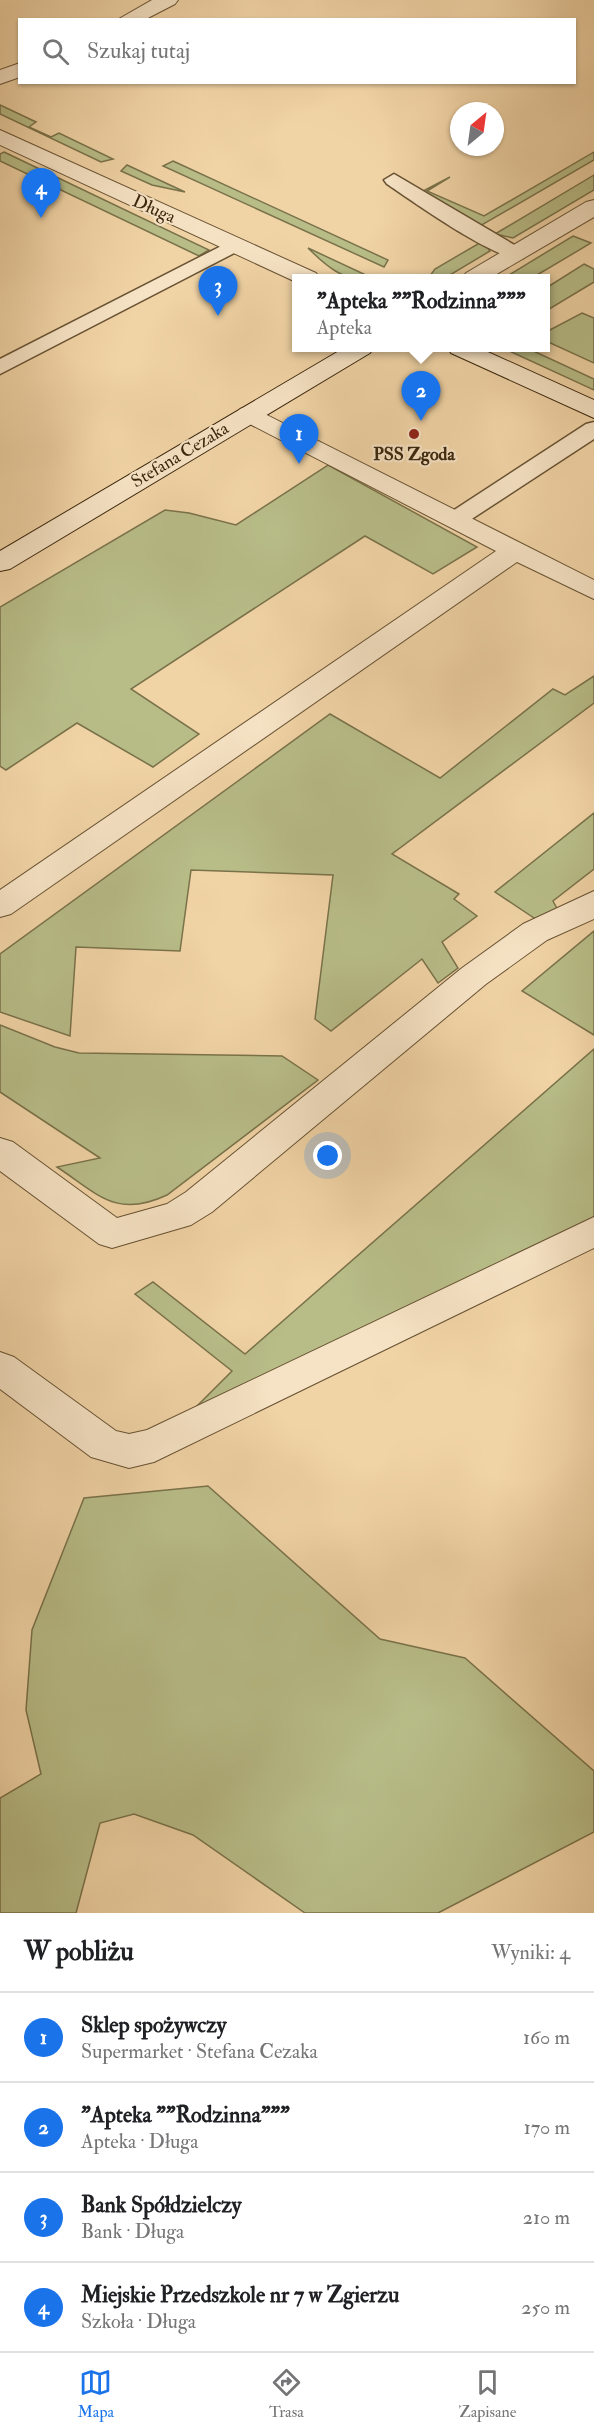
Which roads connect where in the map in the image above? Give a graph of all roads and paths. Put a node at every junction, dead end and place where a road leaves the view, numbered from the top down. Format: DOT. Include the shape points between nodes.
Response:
graph roads {
  1 [pos="162,1"];
  2 [pos="130,18"];
  3 [pos="18,70"];
  4 [pos="0,78"];
  5 [pos="0,137"];
  6 [pos="394,180"];
  7 [pos="594,207"];
  8 [pos="235,245"];
  9 [pos="516,254"];
  10 [pos="297,274"];
  11 [pos="482,274"];
  12 [pos="354,352"];
  13 [pos="469,352"];
  14 [pos="0,368"];
  15 [pos="594,410"];
  16 [pos="249,414"];
  17 [pos="594,429"];
  18 [pos="456,519"];
  19 [pos="516,550"];
  20 [pos="0,563"];
  21 [pos="594,591"];
  22 [pos="594,902"];
  23 [pos="0,906"];
  24 [pos="0,1152"];
  25 [pos="594,1231"];
  26 [pos="0,1368"];
  1 -- 2 [label="street"];
  3 -- 4 [label="street"];
  5 -- 8 [label="street, Długa"];
  6 -- 9 [label="lane"];
  7 -- 9 [label="street"];
  8 -- 10 [label="street, Długa"];
  8 -- 14 [label="lane"];
  9 -- 11 [label="street"];
  12 -- 16 [label="street, Stefana Cezaka"];
  13 -- 15 [label="street"];
  16 -- 18 [label="street"];
  16 -- 20 [label="street, Stefana Cezaka"];
  17 -- 18 [label="lane"];
  18 -- 19 [label="street"];
  19 -- 21 [label="street"];
  19 -- 23 [label="street"];
  22 -- 24 [label="street" via="535,932 474,976 199,1202 178,1215 112,1234"];
  25 -- 26 [label="street" via="154,1445 129,1451 105,1445"];
}
